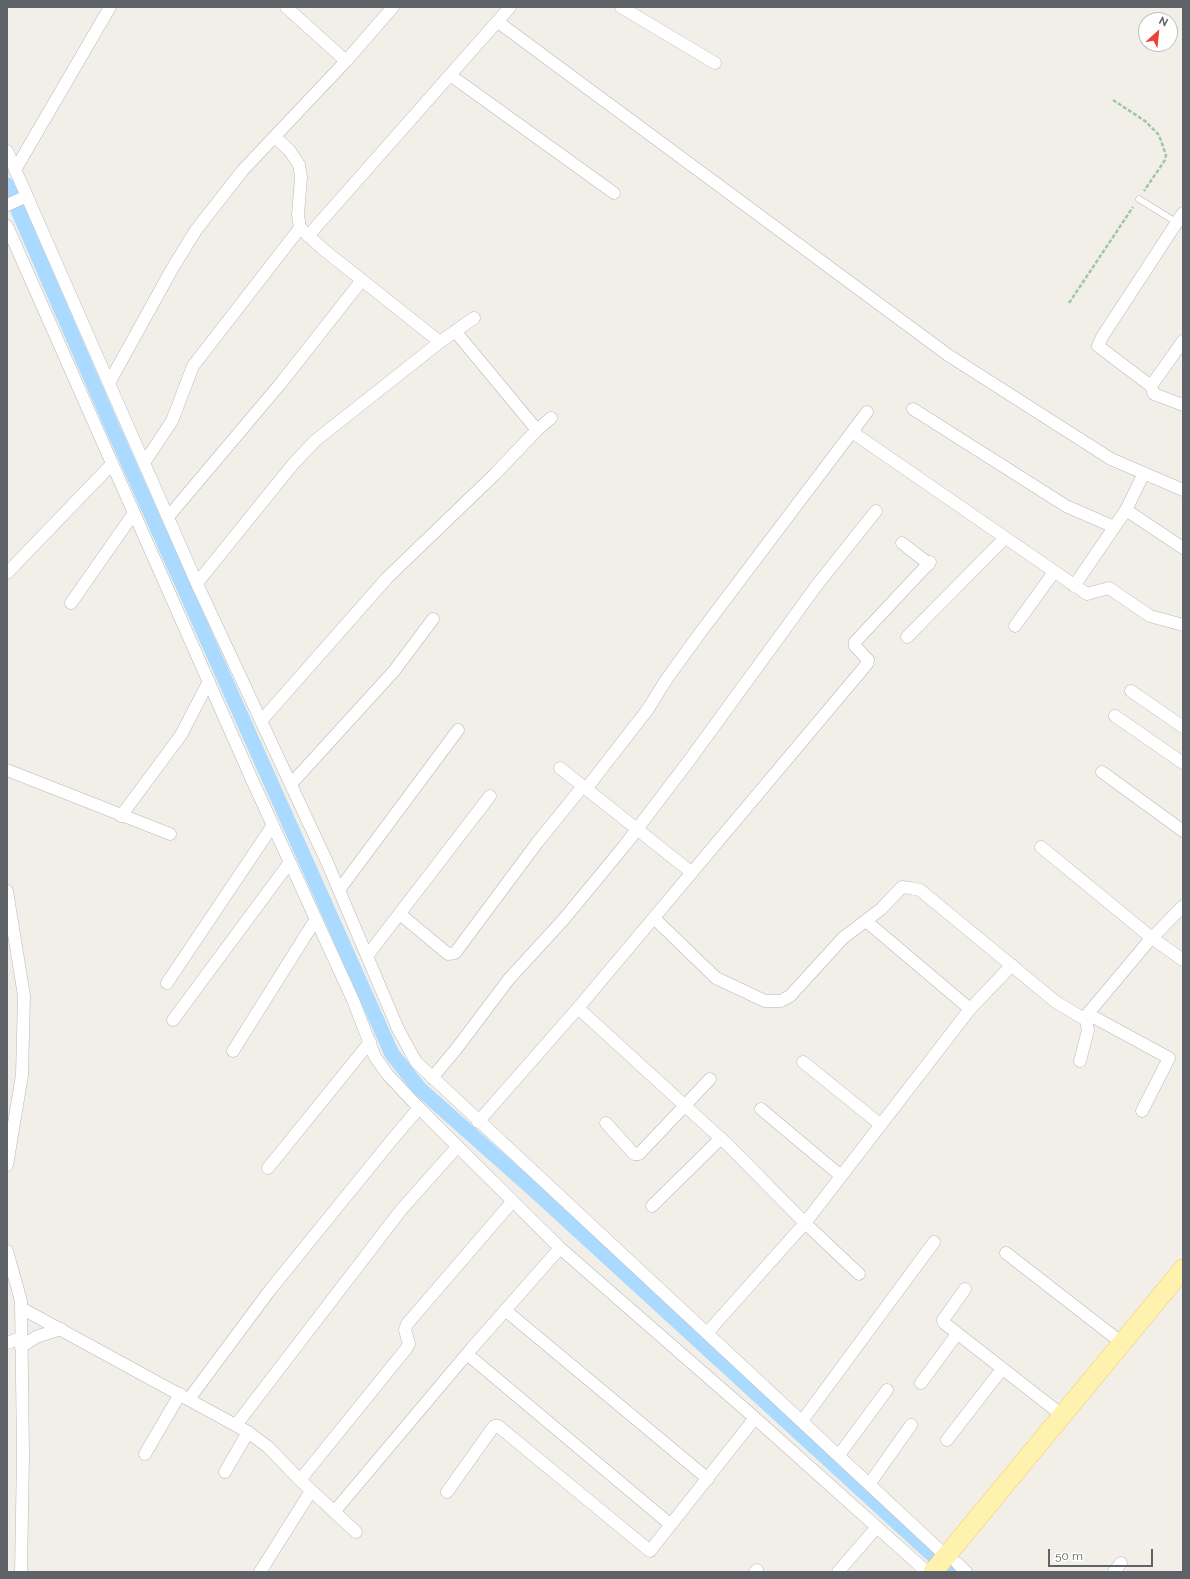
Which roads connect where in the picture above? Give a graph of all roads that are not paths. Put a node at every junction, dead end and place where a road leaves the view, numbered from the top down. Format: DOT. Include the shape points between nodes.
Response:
graph roads {
  1 [pos="110,7"];
  2 [pos="286,7"];
  3 [pos="393,7"];
  4 [pos="510,7"];
  5 [pos="621,7"];
  6 [pos="498,22"];
  7 [pos="346,61"];
  8 [pos="715,63"];
  9 [pos="450,75"];
  10 [pos="275,137"];
  11 [pos="7,151"];
  12 [pos="15,170"];
  13 [pos="614,193"];
  14 [pos="1139,199"];
  15 [pos="16,201"];
  16 [pos="1180,218"];
  17 [pos="7,226"];
  18 [pos="304,232"];
  19 [pos="362,280"];
  20 [pos="474,318"];
  21 [pos="455,331"];
  22 [pos="1183,341"];
  23 [pos="440,342"];
  24 [pos="109,383"];
  25 [pos="1151,386"];
  26 [pos="1183,405"];
  27 [pos="913,409"];
  28 [pos="867,412"];
  29 [pos="551,418"];
  30 [pos="537,430"];
  31 [pos="852,432"];
  32 [pos="144,463"];
  33 [pos="112,464"];
  34 [pos="1144,473"];
  35 [pos="1183,490"];
  36 [pos="1126,510"];
  37 [pos="876,511"];
  38 [pos="134,513"];
  39 [pos="168,517"];
  40 [pos="1114,527"];
  41 [pos="1004,538"];
  42 [pos="902,542"];
  43 [pos="1183,548"];
  44 [pos="1054,572"];
  45 [pos="7,573"];
  46 [pos="197,583"];
  47 [pos="1074,586"];
  48 [pos="70,603"];
  49 [pos="433,619"];
  50 [pos="1183,625"];
  51 [pos="1015,626"];
  52 [pos="907,637"];
  53 [pos="210,681"];
  54 [pos="1131,691"];
  55 [pos="1115,716"];
  56 [pos="261,721"];
  57 [pos="1183,727"];
  58 [pos="458,730"];
  59 [pos="1183,763"];
  60 [pos="560,768"];
  61 [pos="7,770"];
  62 [pos="1102,772"];
  63 [pos="291,784"];
  64 [pos="585,788"];
  65 [pos="490,796"];
  66 [pos="121,816"];
  67 [pos="273,825"];
  68 [pos="637,829"];
  69 [pos="1183,831"];
  70 [pos="170,834"];
  71 [pos="1041,847"];
  72 [pos="290,862"];
  73 [pos="691,872"];
  74 [pos="339,890"];
  75 [pos="7,891"];
  76 [pos="1183,906"];
  77 [pos="400,914"];
  78 [pos="654,918"];
  79 [pos="316,919"];
  80 [pos="866,921"];
  81 [pos="1152,938"];
  82 [pos="367,956"];
  83 [pos="1183,960"];
  84 [pos="1012,965"];
  85 [pos="167,983"];
  86 [pos="578,1008"];
  87 [pos="970,1009"];
  88 [pos="1086,1015"];
  89 [pos="173,1020"];
  90 [pos="370,1042"];
  91 [pos="233,1051"];
  92 [pos="1080,1061"];
  93 [pos="803,1062"];
  94 [pos="432,1078"];
  95 [pos="710,1079"];
  96 [pos="686,1106"];
  97 [pos="419,1108"];
  98 [pos="760,1109"];
  99 [pos="1142,1111"];
  100 [pos="478,1122"];
  101 [pos="606,1123"];
  102 [pos="881,1125"];
  103 [pos="721,1138"];
  104 [pos="458,1147"];
  105 [pos="7,1165"];
  106 [pos="268,1168"];
  107 [pos="841,1176"];
  108 [pos="512,1202"];
  109 [pos="652,1206"];
  110 [pos="805,1223"];
  111 [pos="934,1242"];
  112 [pos="560,1248"];
  113 [pos="7,1251"];
  114 [pos="1006,1253"];
  115 [pos="1183,1269"];
  116 [pos="859,1274"];
  117 [pos="965,1288"];
  118 [pos="1183,1289"];
  119 [pos="20,1308"];
  120 [pos="505,1310"];
  121 [pos="61,1329"];
  122 [pos="707,1333"];
  123 [pos="957,1334"];
  124 [pos="21,1342"];
  125 [pos="7,1343"];
  126 [pos="1122,1343"];
  127 [pos="467,1354"];
  128 [pos="1002,1369"];
  129 [pos="921,1383"];
  130 [pos="887,1390"];
  131 [pos="184,1396"];
  132 [pos="1062,1416"];
  133 [pos="755,1418"];
  134 [pos="802,1421"];
  135 [pos="236,1425"];
  136 [pos="911,1425"];
  137 [pos="248,1432"];
  138 [pos="947,1440"];
  139 [pos="145,1454"];
  140 [pos="839,1455"];
  141 [pos="225,1472"];
  142 [pos="708,1479"];
  143 [pos="300,1480"];
  144 [pos="870,1483"];
  145 [pos="311,1490"];
  146 [pos="447,1492"];
  147 [pos="334,1512"];
  148 [pos="671,1525"];
  149 [pos="877,1526"];
  150 [pos="356,1532"];
  151 [pos="945,1568"];
  152 [pos="21,1572"];
  153 [pos="260,1572"];
  154 [pos="838,1572"];
  1 -- 12 [label="street"];
  2 -- 7 [label="street"];
  3 -- 7 [label="street"];
  4 -- 6 [label="street"];
  5 -- 8 [label="street"];
  6 -- 9 [label="street"];
  6 -- 34 [label="street" via="948,355 1111,459"];
  7 -- 10 [label="street"];
  9 -- 13 [label="street"];
  9 -- 18 [label="street"];
  10 -- 18 [label="street" via="290,151 299,165 301,178 298,215"];
  10 -- 24 [label="street" via="243,170 196,230"];
  11 -- 12 [label="street"];
  12 -- 15 [label="street"];
  14 -- 16 [label="lane"];
  15 -- 24 [label="street"];
  16 -- 25 [label="street" via="1098,346"];
  17 -- 33 [label="street"];
  18 -- 19 [label="street"];
  18 -- 32 [label="street" via="193,366 172,421"];
  19 -- 23 [label="street"];
  19 -- 39 [label="street" via="281,383"];
  20 -- 21 [label="street"];
  21 -- 23 [label="street"];
  21 -- 30 [label="street"];
  22 -- 25 [label="street"];
  23 -- 46 [label="street" via="316,440 294,463"];
  24 -- 32 [label="street"];
  25 -- 26 [label="street" via="1154,394"];
  27 -- 40 [label="street" via="1066,506"];
  28 -- 31 [label="street"];
  29 -- 30 [label="street"];
  30 -- 56 [label="street" via="387,578"];
  31 -- 41 [label="street"];
  31 -- 64 [label="street" via="700,632 648,709"];
  32 -- 39 [label="street"];
  33 -- 38 [label="street"];
  33 -- 45 [label="street"];
  34 -- 35 [label="street"];
  34 -- 36 [label="street"];
  36 -- 40 [label="street"];
  36 -- 43 [label="street"];
  37 -- 68 [label="street" via="813,591"];
  38 -- 48 [label="street"];
  38 -- 53 [label="street"];
  39 -- 46 [label="street"];
  40 -- 47 [label="street"];
  41 -- 44 [label="street"];
  41 -- 52 [label="street"];
  42 -- 73 [label="street" via="930,563 855,642 855,646 868,660 867,664"];
  44 -- 47 [label="street"];
  44 -- 51 [label="street"];
  46 -- 56 [label="street"];
  47 -- 50 [label="street" via="1086,594 1109,588 1150,616"];
  49 -- 63 [label="street" via="394,671"];
  53 -- 66 [label="street" via="181,735"];
  53 -- 67 [label="street"];
  54 -- 57 [label="street"];
  55 -- 59 [label="street"];
  56 -- 63 [label="street"];
  58 -- 74 [label="street"];
  60 -- 64 [label="street"];
  61 -- 66 [label="street"];
  62 -- 69 [label="street"];
  63 -- 74 [label="street"];
  64 -- 68 [label="street"];
  64 -- 77 [label="street" via="537,843 455,953 448,954"];
  65 -- 77 [label="street"];
  66 -- 70 [label="street"];
  67 -- 72 [label="street"];
  67 -- 85 [label="street"];
  68 -- 73 [label="street"];
  68 -- 94 [label="street" via="564,918 509,979"];
  71 -- 81 [label="street"];
  72 -- 79 [label="street"];
  72 -- 89 [label="street"];
  73 -- 78 [label="street"];
  74 -- 82 [label="street"];
  75 -- 105 [label="street" via="24,996 22,1075"];
  76 -- 81 [label="street"];
  77 -- 82 [label="street"];
  78 -- 80 [label="street" via="716,978 765,1001 781,1001 790,996 843,938"];
  78 -- 86 [label="street"];
  79 -- 90 [label="street"];
  79 -- 91 [label="street"];
  80 -- 84 [label="street" via="902,887 920,890"];
  80 -- 87 [label="street"];
  81 -- 83 [label="street"];
  81 -- 88 [label="street"];
  82 -- 94 [label="street" via="416,1062"];
  84 -- 87 [label="street"];
  84 -- 88 [label="street" via="1056,1002 1081,1017"];
  86 -- 96 [label="street"];
  86 -- 100 [label="street"];
  87 -- 102 [label="street"];
  88 -- 92 [label="street" via="1088,1030"];
  88 -- 99 [label="street" via="1169,1058"];
  90 -- 97 [label="street" via="388,1075"];
  90 -- 106 [label="street"];
  93 -- 102 [label="street"];
  94 -- 100 [label="street"];
  95 -- 96 [label="street"];
  96 -- 101 [label="street" via="639,1154 634,1154"];
  96 -- 103 [label="street"];
  97 -- 104 [label="street"];
  97 -- 131 [label="street"];
  98 -- 107 [label="street"];
  100 -- 122 [label="street"];
  102 -- 107 [label="street"];
  103 -- 109 [label="street"];
  103 -- 110 [label="street"];
  104 -- 108 [label="street"];
  104 -- 135 [label="street" via="401,1210"];
  107 -- 110 [label="street"];
  108 -- 112 [label="street"];
  108 -- 143 [label="street" via="406,1324 409,1344 406,1349"];
  110 -- 116 [label="street"];
  110 -- 122 [label="street"];
  111 -- 134 [label="street"];
  112 -- 120 [label="street"];
  112 -- 133 [label="street"];
  113 -- 119 [label="street"];
  114 -- 126 [label="street"];
  115 -- 126 [label="main road"];
  117 -- 123 [label="street" via="943,1320"];
  118 -- 151 [label="main road"];
  119 -- 121 [label="street"];
  119 -- 124 [label="street"];
  120 -- 127 [label="street"];
  120 -- 142 [label="street"];
  121 -- 124 [label="street"];
  121 -- 131 [label="street"];
  122 -- 134 [label="street"];
  123 -- 128 [label="street"];
  123 -- 129 [label="street"];
  124 -- 125 [label="street"];
  124 -- 152 [label="street" via="24,1454"];
  126 -- 132 [label="main road"];
  127 -- 147 [label="street"];
  127 -- 148 [label="street"];
  128 -- 132 [label="street"];
  128 -- 138 [label="street"];
  130 -- 140 [label="street"];
  131 -- 135 [label="street"];
  131 -- 139 [label="street"];
  132 -- 151 [label="main road"];
  133 -- 142 [label="street"];
  133 -- 149 [label="street"];
  134 -- 140 [label="street"];
  135 -- 137 [label="street"];
  136 -- 144 [label="street"];
  137 -- 141 [label="street"];
  137 -- 143 [label="street" via="268,1447"];
  140 -- 144 [label="street"];
  142 -- 148 [label="street"];
  143 -- 145 [label="street"];
  144 -- 151 [label="street"];
  145 -- 147 [label="street"];
  145 -- 153 [label="street"];
  146 -- 148 [label="street" via="494,1426 498,1426 650,1551"];
  147 -- 150 [label="street"];
  149 -- 151 [label="street"];
  149 -- 154 [label="street"];
}
